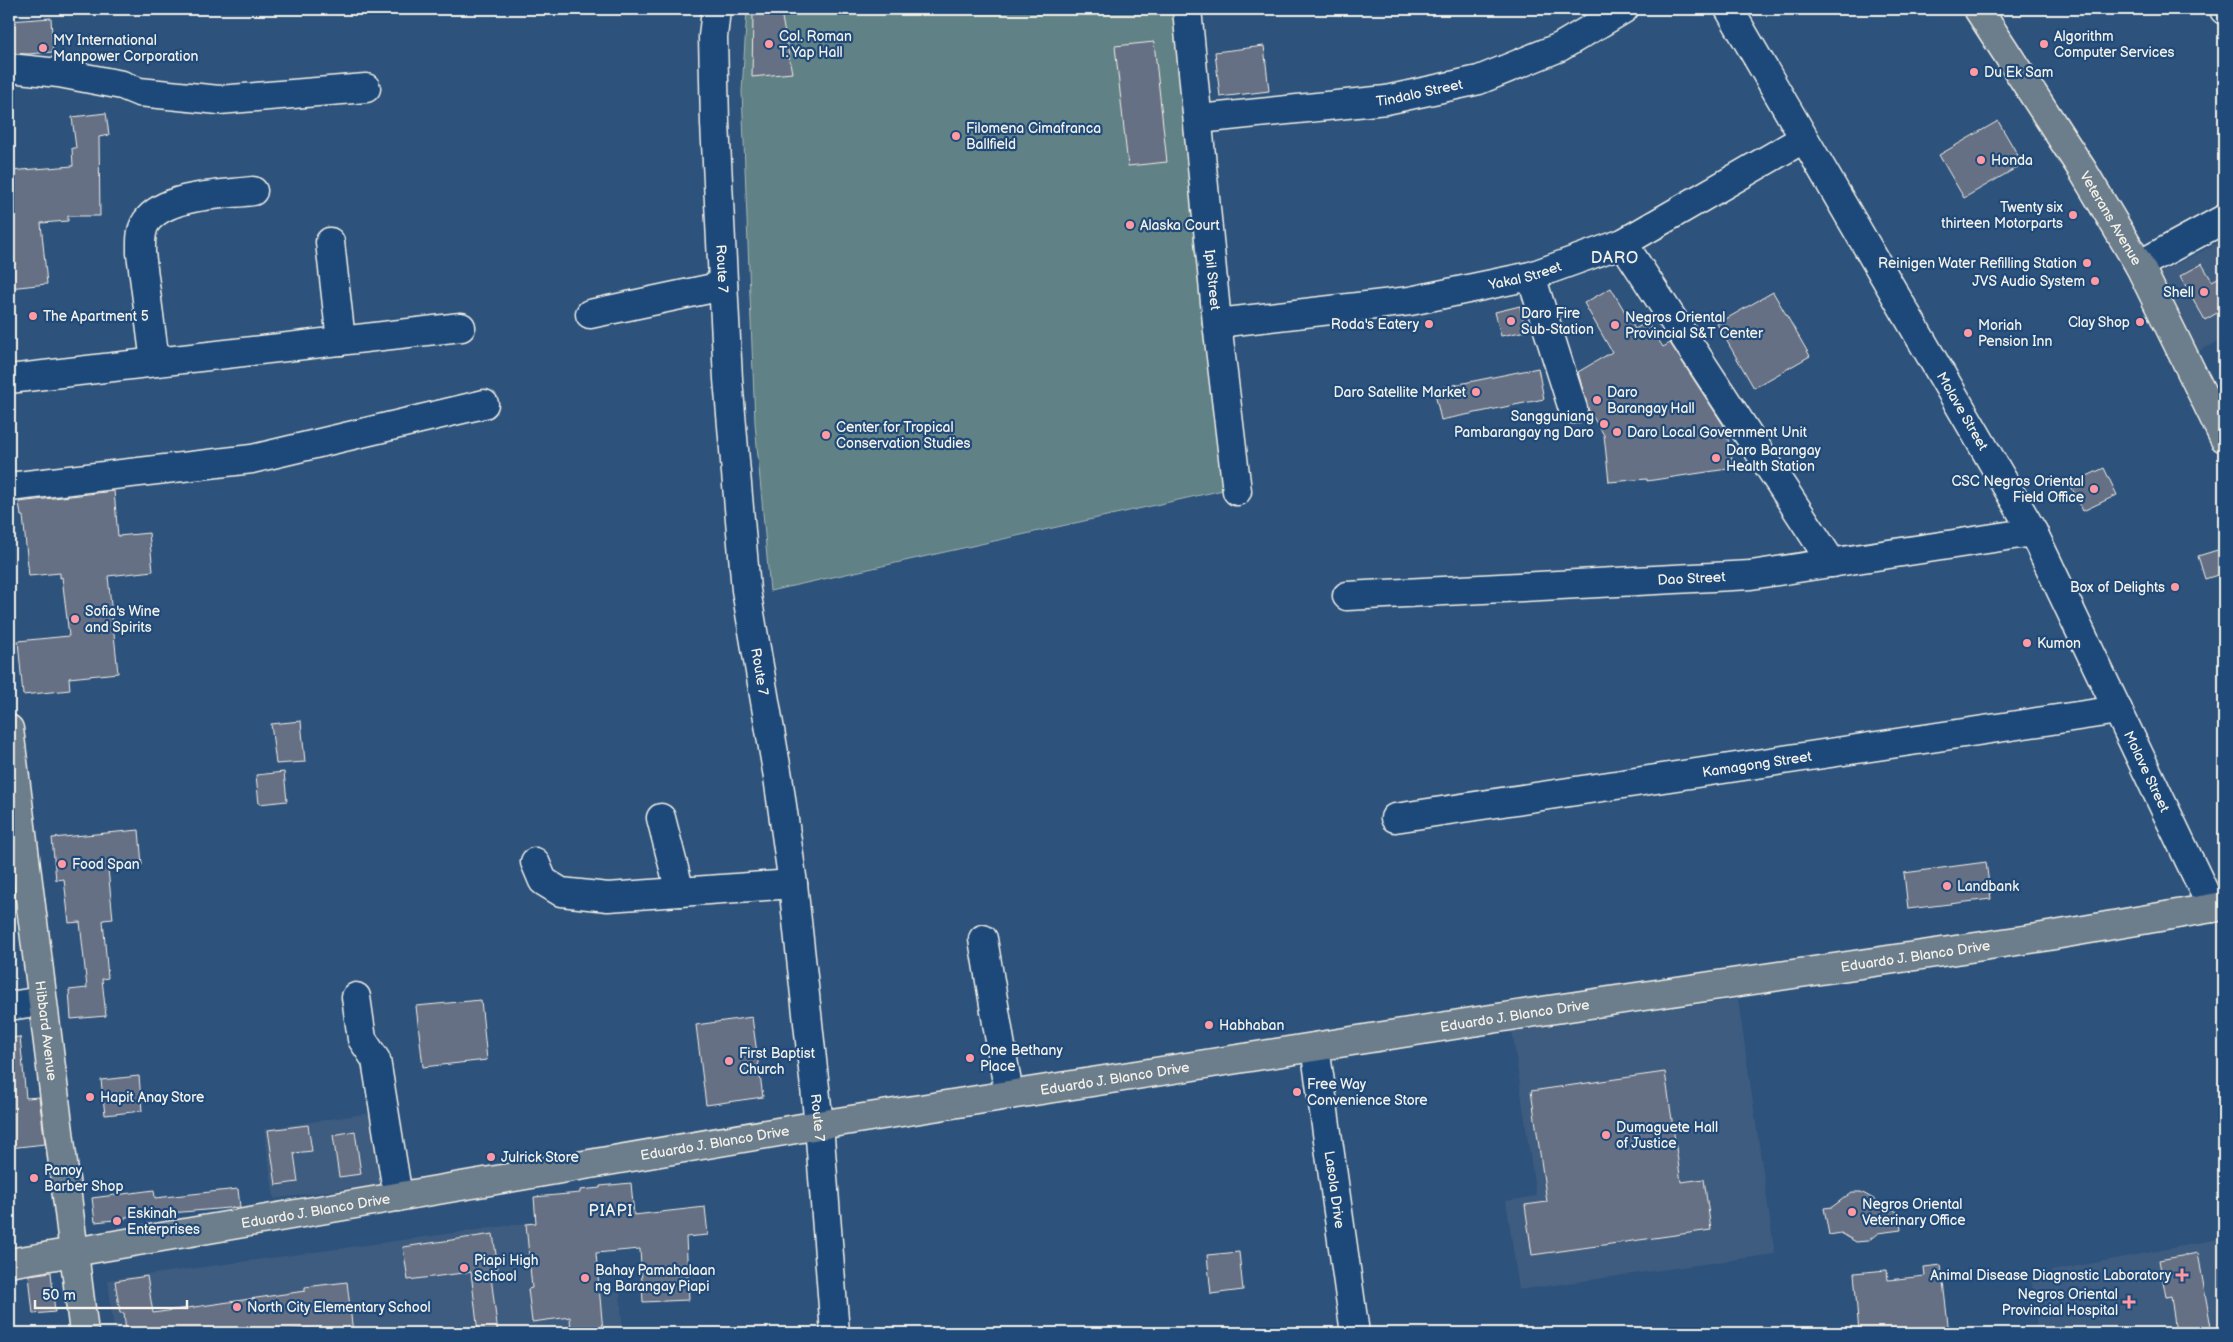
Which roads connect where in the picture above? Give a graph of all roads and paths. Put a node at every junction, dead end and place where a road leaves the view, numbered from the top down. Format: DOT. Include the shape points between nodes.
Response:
graph roads {
  1 [pos="716,9"];
  2 [pos="1187,9"];
  3 [pos="1624,9"];
  4 [pos="1729,9"];
  5 [pos="1978,9"];
  6 [pos="9,68"];
  7 [pos="366,88"];
  8 [pos="1199,119"];
  9 [pos="1803,138"];
  10 [pos="253,191"];
  11 [pos="2224,219"];
  12 [pos="330,242"];
  13 [pos="1623,244"];
  14 [pos="2139,265"];
  15 [pos="1531,276"];
  16 [pos="723,286"];
  17 [pos="590,314"];
  18 [pos="1217,323"];
  19 [pos="461,327"];
  20 [pos="341,341"];
  21 [pos="155,362"];
  22 [pos="9,378"];
  23 [pos="484,404"];
  24 [pos="1573,409"];
  25 [pos="2224,438"];
  26 [pos="9,487"];
  27 [pos="1238,491"];
  28 [pos="2033,532"];
  29 [pos="1832,563"];
  30 [pos="1347,596"];
  31 [pos="2118,710"];
  32 [pos="9,729"];
  33 [pos="661,818"];
  34 [pos="1395,818"];
  35 [pos="535,862"];
  36 [pos="793,884"];
  37 [pos="680,892"];
  38 [pos="2218,907"];
  39 [pos="983,939"];
  40 [pos="356,997"];
  41 [pos="42,1001"];
  42 [pos="9,1006"];
  43 [pos="1315,1046"];
  44 [pos="1009,1095"];
  45 [pos="819,1125"];
  46 [pos="398,1197"];
  47 [pos="74,1254"];
  48 [pos="9,1263"];
  49 [pos="84,1333"];
  50 [pos="835,1333"];
  51 [pos="1355,1333"];
  1 -- 16 [label="street, Route 7" via="715,123"];
  2 -- 8 [label="street, Ipil Street"];
  3 -- 8 [label="street, Tindalo Street" via="1560,47 1478,80 1386,100"];
  4 -- 9 [label="street, Molave Street"];
  5 -- 14 [label="main road, Veterans Avenue"];
  6 -- 7 [label="street" via="59,73 122,85 139,92 219,100"];
  8 -- 18 [label="street, Ipil Street"];
  9 -- 13 [label="street, Yakal Street"];
  9 -- 28 [label="street, Molave Street"];
  10 -- 21 [label="street" via="168,205 146,223 141,236 141,253"];
  11 -- 14 [label="street"];
  12 -- 20 [label="street"];
  13 -- 15 [label="street, Yakal Street"];
  13 -- 29 [label="street"];
  14 -- 25 [label="main road, Veterans Avenue"];
  15 -- 18 [label="street, Yakal Street" via="1410,301"];
  15 -- 24 [label="street"];
  16 -- 17 [label="street"];
  16 -- 36 [label="street, Route 7" via="746,590"];
  18 -- 27 [label="street, Ipil Street"];
  19 -- 20 [label="street"];
  20 -- 21 [label="street"];
  21 -- 22 [label="street"];
  23 -- 26 [label="street" via="252,459"];
  28 -- 29 [label="street, Dao Street"];
  28 -- 31 [label="street, Molave Street"];
  29 -- 30 [label="street, Dao Street" via="1751,575"];
  31 -- 34 [label="street, Kamagong Street"];
  31 -- 38 [label="street, Molave Street"];
  32 -- 41 [label="main road, Hibbard Avenue"];
  33 -- 37 [label="street"];
  35 -- 37 [label="street" via="543,881 561,892 608,897"];
  36 -- 37 [label="street"];
  36 -- 45 [label="street, Route 7"];
  38 -- 43 [label="main road, Eduardo J. Blanco Drive" via="2037,938"];
  39 -- 44 [label="street"];
  40 -- 46 [label="street" via="362,1039 376,1060"];
  41 -- 42 [label="street"];
  41 -- 47 [label="main road, Hibbard Avenue"];
  43 -- 44 [label="main road, Eduardo J. Blanco Drive"];
  43 -- 51 [label="street, Lasola Drive"];
  44 -- 45 [label="main road, Eduardo J. Blanco Drive"];
  45 -- 46 [label="main road, Eduardo J. Blanco Drive"];
  45 -- 50 [label="street, Route 7"];
  46 -- 47 [label="main road, Eduardo J. Blanco Drive"];
  47 -- 48 [label="main road, Eduardo J. Blanco Drive"];
  47 -- 49 [label="main road, Hibbard Avenue"];
}
